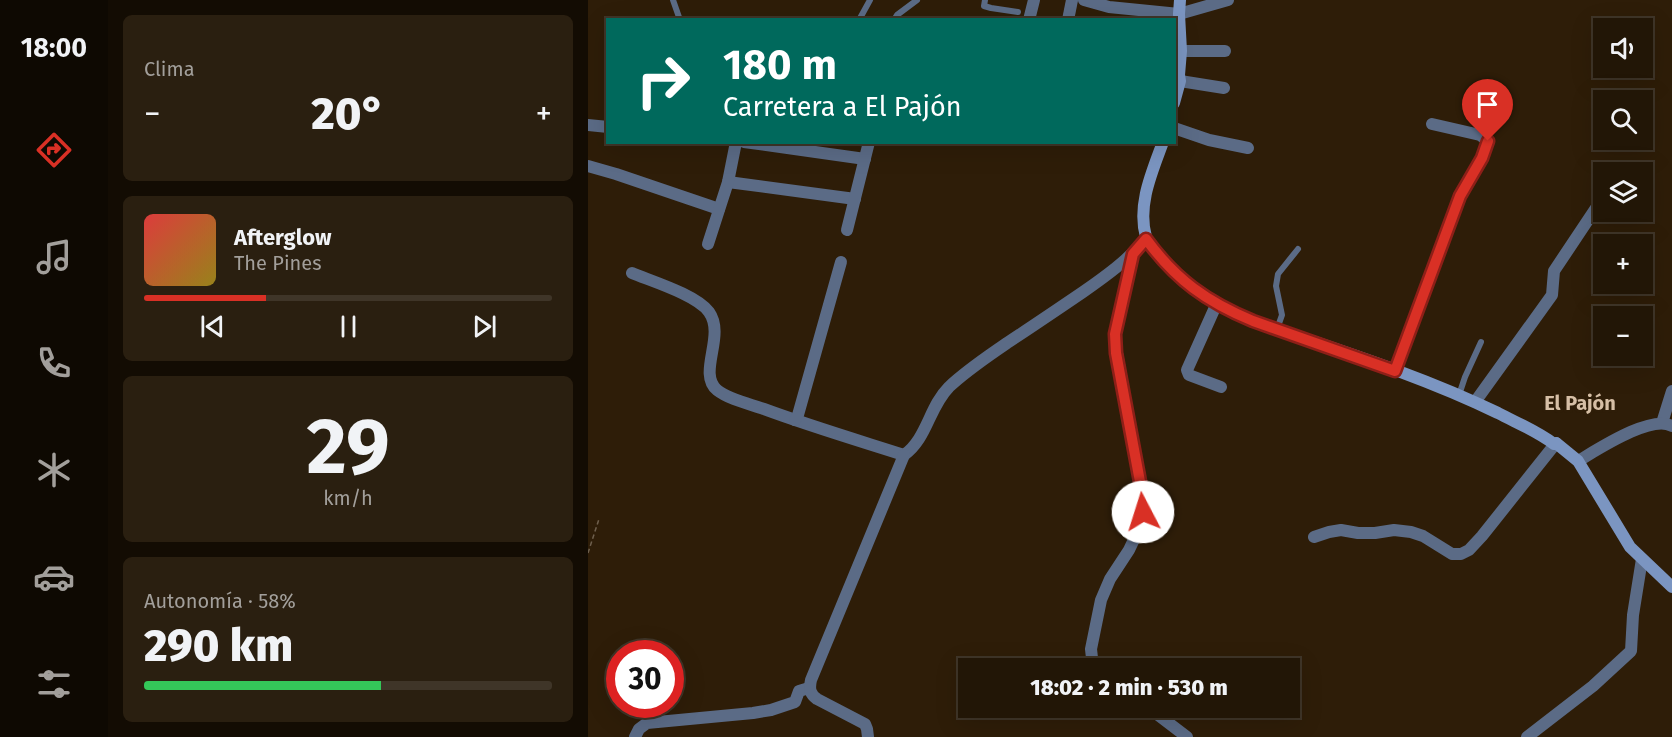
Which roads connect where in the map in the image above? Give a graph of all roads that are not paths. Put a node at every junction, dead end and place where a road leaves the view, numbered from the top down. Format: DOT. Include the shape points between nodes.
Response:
graph roads {
  1 [pos="673,0"];
  2 [pos="870,0"];
  3 [pos="917,0"];
  4 [pos="985,0"];
  5 [pos="1034,0"];
  6 [pos="1072,0"];
  7 [pos="1084,0"];
  8 [pos="1180,0"];
  9 [pos="1228,0"];
  10 [pos="1018,12"];
  11 [pos="1179,14"];
  12 [pos="679,18"];
  13 [pos="860,18"];
  14 [pos="895,18"];
  15 [pos="1030,18"];
  16 [pos="1068,18"];
  17 [pos="1181,51"];
  18 [pos="1225,51"];
  19 [pos="1180,81"];
  20 [pos="1224,88"];
  21 [pos="1176,96"];
  22 [pos="1432,124"];
  23 [pos="588,125"];
  24 [pos="606,127"];
  25 [pos="1176,130"];
  26 [pos="736,144"];
  27 [pos="758,144"];
  28 [pos="869,144"];
  29 [pos="1161,144"];
  30 [pos="1248,148"];
  31 [pos="865,159"];
  32 [pos="588,166"];
  33 [pos="728,182"];
  34 [pos="855,200"];
  35 [pos="719,209"];
  36 [pos="1593,212"];
  37 [pos="847,230"];
  38 [pos="1146,239"];
  39 [pos="708,244"];
  40 [pos="1298,249"];
  41 [pos="1133,254"];
  42 [pos="841,262"];
  43 [pos="632,273"];
  44 [pos="1217,303"];
  45 [pos="1277,329"];
  46 [pos="1482,342"];
  47 [pos="1395,371"];
  48 [pos="1221,387"];
  49 [pos="1672,391"];
  50 [pos="1458,395"];
  51 [pos="1475,402"];
  52 [pos="795,420"];
  53 [pos="1667,424"];
  54 [pos="1556,442"];
  55 [pos="904,455"];
  56 [pos="1578,461"];
  57 [pos="1314,537"];
  58 [pos="1642,559"];
  59 [pos="1672,587"];
  60 [pos="1092,658"];
  61 [pos="809,688"];
  62 [pos="1162,718"];
  63 [pos="635,737"];
  64 [pos="868,737"];
  65 [pos="1187,737"];
  66 [pos="1527,737"];
  1 -- 12 [label="lane"];
  2 -- 13 [label="lane"];
  3 -- 14 [label="lane"];
  4 -- 10 [label="lane" via="984,6"];
  5 -- 15 [label="street"];
  6 -- 16 [label="street"];
  7 -- 11 [label="street" via="1109,7"];
  8 -- 11 [label="street"];
  9 -- 11 [label="street"];
  11 -- 17 [label="street"];
  17 -- 18 [label="street"];
  17 -- 19 [label="street"];
  19 -- 20 [label="street"];
  19 -- 21 [label="street"];
  22 -- 47 [label="street" via="1480,135 1488,141 1460,196"];
  23 -- 24 [label="street"];
  25 -- 30 [label="street"];
  26 -- 33 [label="street"];
  27 -- 31 [label="street"];
  28 -- 31 [label="street"];
  29 -- 38 [label="street" via="1147,185"];
  31 -- 34 [label="street"];
  32 -- 35 [label="street"];
  33 -- 34 [label="street"];
  33 -- 35 [label="street"];
  34 -- 37 [label="street"];
  35 -- 39 [label="street"];
  36 -- 51 [label="street" via="1554,271 1552,295"];
  38 -- 41 [label="street"];
  38 -- 44 [label="street" via="1175,274"];
  40 -- 45 [label="lane" via="1278,274 1276,286 1282,315"];
  41 -- 55 [label="street" via="968,370 947,390 917,443"];
  41 -- 60 [label="street" via="1115,334 1143,512 1129,550 1101,600"];
  42 -- 52 [label="street"];
  43 -- 52 [label="street" via="679,292 709,311 715,323 710,380 717,389"];
  44 -- 45 [label="street"];
  44 -- 48 [label="street" via="1186,370 1189,375"];
  45 -- 47 [label="street"];
  46 -- 50 [label="lane"];
  47 -- 50 [label="street"];
  49 -- 53 [label="street"];
  50 -- 51 [label="street"];
  51 -- 54 [label="street"];
  52 -- 55 [label="street"];
  53 -- 56 [label="street" via="1650,425 1618,438"];
  54 -- 56 [label="street"];
  54 -- 57 [label="street" via="1482,536 1461,554 1452,554 1423,536 1394,530 1341,530"];
  55 -- 61 [label="street"];
  56 -- 58 [label="street" via="1630,547"];
  58 -- 59 [label="street"];
  58 -- 66 [label="street" via="1631,651"];
  61 -- 63 [label="street" via="799,691 795,702 771,710 647,723"];
  61 -- 64 [label="street" via="813,696 864,724"];
  62 -- 65 [label="street"];
}
